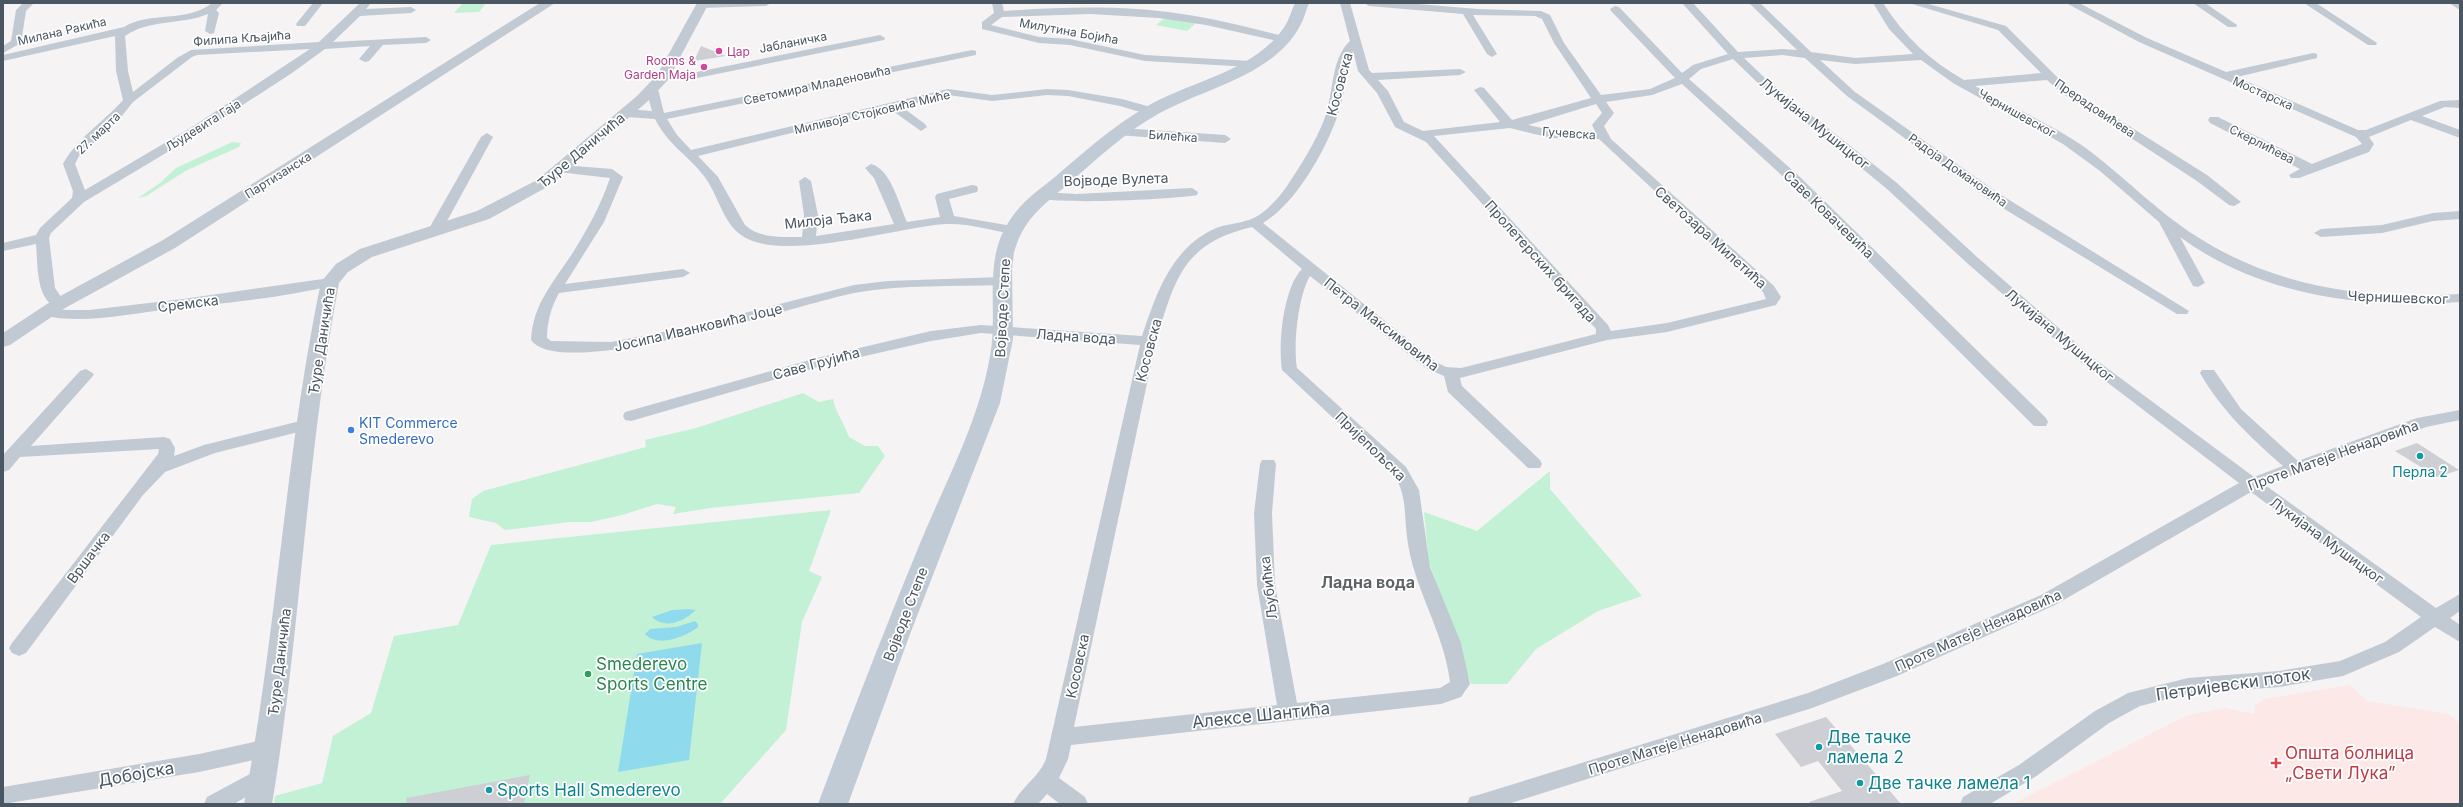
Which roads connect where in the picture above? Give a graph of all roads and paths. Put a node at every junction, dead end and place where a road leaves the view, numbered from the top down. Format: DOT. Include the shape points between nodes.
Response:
graph roads {
  1 [pos="29,3"];
  2 [pos="318,3"];
  3 [pos="366,3"];
  4 [pos="549,3"];
  5 [pos="766,3"];
  6 [pos="1302,3"];
  7 [pos="1345,3"];
  8 [pos="1369,3"];
  9 [pos="1687,3"];
  10 [pos="1754,3"];
  11 [pos="1878,3"];
  12 [pos="1914,3"];
  13 [pos="2071,3"];
  14 [pos="2198,3"];
  15 [pos="2309,3"];
  16 [pos="2455,3"];
  17 [pos="701,4"];
  18 [pos="217,5"];
  19 [pos="414,6"];
  20 [pos="2460,6"];
  21 [pos="1479,7"];
  22 [pos="998,8"];
  23 [pos="1615,9"];
  24 [pos="1466,11"];
  25 [pos="357,13"];
  26 [pos="402,20"];
  27 [pos="301,24"];
  28 [pos="2232,25"];
  29 [pos="126,30"];
  30 [pos="210,31"];
  31 [pos="880,38"];
  32 [pos="1282,39"];
  33 [pos="426,40"];
  34 [pos="1356,41"];
  35 [pos="379,43"];
  36 [pos="2372,43"];
  37 [pos="324,46"];
  38 [pos="3,50"];
  39 [pos="972,53"];
  40 [pos="1492,54"];
  41 [pos="1808,54"];
  42 [pos="1735,55"];
  43 [pos="2313,56"];
  44 [pos="1922,57"];
  45 [pos="3,58"];
  46 [pos="365,59"];
  47 [pos="1251,64"];
  48 [pos="1460,72"];
  49 [pos="2049,76"];
  50 [pos="2225,76"];
  51 [pos="663,77"];
  52 [pos="1368,77"];
  53 [pos="1681,78"];
  54 [pos="1962,84"];
  55 [pos="652,89"];
  56 [pos="1480,90"];
  57 [pos="1599,98"];
  58 [pos="129,100"];
  59 [pos="892,104"];
  60 [pos="2460,104"];
  61 [pos="1150,112"];
  62 [pos="626,113"];
  63 [pos="661,117"];
  64 [pos="2413,117"];
  65 [pos="2214,120"];
  66 [pos="1512,125"];
  67 [pos="921,127"];
  68 [pos="1121,132"];
  69 [pos="1424,134"];
  70 [pos="2360,134"];
  71 [pos="2460,134"];
  72 [pos="1602,135"];
  73 [pos="487,137"];
  74 [pos="1224,139"];
  75 [pos="689,154"];
  76 [pos="871,168"];
  77 [pos="562,169"];
  78 [pos="2311,169"];
  79 [pos="2295,175"];
  80 [pos="805,181"];
  81 [pos="972,189"];
  82 [pos="1192,192"];
  83 [pos="1042,196"];
  84 [pos="79,200"];
  85 [pos="2234,202"];
  86 [pos="2460,215"];
  87 [pos="2162,218"];
  88 [pos="948,220"];
  89 [pos="1255,222"];
  90 [pos="902,226"];
  91 [pos="1012,230"];
  92 [pos="434,232"];
  93 [pos="2321,233"];
  94 [pos="42,238"];
  95 [pos="809,240"];
  96 [pos="3,247"];
  97 [pos="1311,269"];
  98 [pos="683,273"];
  99 [pos="1002,281"];
  100 [pos="330,282"];
  101 [pos="2198,283"];
  102 [pos="553,290"];
  103 [pos="2460,298"];
  104 [pos="52,308"];
  105 [pos="2182,311"];
  106 [pos="1003,330"];
  107 [pos="1604,336"];
  108 [pos="1148,340"];
  109 [pos="3,341"];
  110 [pos="2208,373"];
  111 [pos="86,374"];
  112 [pos="1452,374"];
  113 [pos="2460,415"];
  114 [pos="631,416"];
  115 [pos="2040,422"];
  116 [pos="308,424"];
  117 [pos="17,452"];
  118 [pos="1268,464"];
  119 [pos="1534,464"];
  120 [pos="3,466"];
  121 [pos="2294,467"];
  122 [pos="158,468"];
  123 [pos="2251,484"];
  124 [pos="2460,601"];
  125 [pos="2436,618"];
  126 [pos="2460,635"];
  127 [pos="20,648"];
  128 [pos="1458,687"];
  129 [pos="1288,712"];
  130 [pos="1062,737"];
  131 [pos="268,748"];
  132 [pos="263,776"];
  133 [pos="1046,781"];
  134 [pos="3,796"];
  135 [pos="215,804"];
  136 [pos="258,804"];
  137 [pos="833,804"];
  138 [pos="1024,804"];
  139 [pos="1077,804"];
  140 [pos="1478,804"];
  141 [pos="1971,804"];
  1 -- 38 [label="street" via="21,10 16,43"];
  2 -- 27 [label="street"];
  3 -- 25 [label="street, Људевита Гаја"];
  4 -- 104 [label="street, Партизанска" via="169,244"];
  5 -- 17 [label="street"];
  6 -- 32 [label="main road, Војводе Степе" via="1296,20"];
  7 -- 34 [label="street, Косовска"];
  8 -- 24 [label="street"];
  9 -- 42 [label="street, Лукијана Мушицког"];
  10 -- 41 [label="street, Радоја Домановића"];
  11 -- 44 [label="street, Чернишевског" via="1899,34"];
  12 -- 49 [label="street, Прерадовићева" via="2002,28"];
  13 -- 50 [label="street, Мостарска" via="2143,40"];
  14 -- 28 [label="street"];
  15 -- 36 [label="street"];
  16 -- 20 [label="street"];
  17 -- 51 [label="street, Ђуре Даничића" via="682,45"];
  18 -- 29 [label="street"];
  18 -- 30 [label="street"];
  19 -- 25 [label="street"];
  19 -- 26 [label="street"];
  21 -- 24 [label="street"];
  21 -- 57 [label="street" via="1537,13 1546,17 1559,43"];
  22 -- 32 [label="street" via="1164,15"];
  22 -- 47 [label="street, Милутина Бојића" via="986,24 989,29 1039,40 1090,45 1146,58"];
  23 -- 53 [label="street, Саве Ковачевића"];
  24 -- 40 [label="street"];
  25 -- 37 [label="street, Људевита Гаја"];
  29 -- 45 [label="street, Милана Ракића"];
  29 -- 58 [label="street, 27. марта" via="120,35 122,71"];
  31 -- 51 [label="street, Јабланичка" via="692,76"];
  32 -- 47 [label="main road, Војводе Степе"];
  33 -- 35 [label="street"];
  34 -- 52 [label="street, Косовска"];
  34 -- 89 [label="street, Косовска" via="1348,48 1338,96 1316,150 1284,198 1267,215"];
  35 -- 37 [label="street"];
  35 -- 46 [label="street"];
  37 -- 58 [label="street, Филипа Кљајића" via="195,52 186,56"];
  37 -- 84 [label="street, Људевита Гаја" via="193,133"];
  39 -- 63 [label="street, Светомира Младеновића"];
  41 -- 42 [label="street" via="1772,51"];
  41 -- 44 [label="street" via="1856,61"];
  41 -- 105 [label="street, Радоја Домановића" via="1851,94 1993,196"];
  42 -- 53 [label="street" via="1709,61"];
  42 -- 123 [label="street, Лукијана Мушицког" via="1780,96 1892,186 2066,342"];
  43 -- 50 [label="street"];
  44 -- 54 [label="street, Чернишевског"];
  47 -- 61 [label="main road, Војводе Степе"];
  48 -- 52 [label="street"];
  49 -- 54 [label="street"];
  49 -- 85 [label="street, Прерадовићева" via="2081,101 2202,178"];
  50 -- 70 [label="street, Мостарска"];
  51 -- 55 [label="street, Ђуре Даничића"];
  52 -- 69 [label="street, Пролетерских бригада" via="1382,91 1399,124"];
  53 -- 57 [label="street" via="1674,84 1652,92"];
  53 -- 115 [label="street, Саве Ковачевића" via="1795,180"];
  54 -- 87 [label="street, Чернишевског" via="2068,142 2119,179"];
  55 -- 62 [label="street, Ђуре Даничића"];
  55 -- 63 [label="street, Милоја Ђака"];
  56 -- 66 [label="street, Гучевска" via="1506,122"];
  57 -- 66 [label="street" via="1534,121"];
  57 -- 72 [label="street" via="1608,115 1598,124"];
  58 -- 84 [label="street, 27. марта" via="70,160 70,172 80,191"];
  59 -- 61 [label="street, Миливоја Стојковића Миће" via="948,92 992,98 1057,92 1107,99"];
  59 -- 67 [label="street"];
  59 -- 75 [label="street, Миливоја Стојковића Миће"];
  60 -- 64 [label="street" via="2444,103"];
  61 -- 68 [label="main road, Војводе Степе"];
  62 -- 63 [label="street" via="645,113"];
  62 -- 77 [label="street, Ђуре Даничића"];
  63 -- 75 [label="street, Милоја Ђака" via="677,143"];
  64 -- 70 [label="street" via="2367,134"];
  64 -- 71 [label="street"];
  65 -- 78 [label="street, Скерлићева"];
  66 -- 69 [label="street"];
  66 -- 72 [label="street, Гучевска" via="1551,134"];
  68 -- 74 [label="street, Билећка"];
  68 -- 83 [label="main road, Војводе Степе"];
  69 -- 107 [label="street, Пролетерских бригада" via="1603,328"];
  70 -- 78 [label="street" via="2368,144 2365,150"];
  72 -- 107 [label="street, Светозара Милетића" via="1610,146 1769,289 1774,297 1771,302 1630,334"];
  73 -- 92 [label="street"];
  75 -- 95 [label="street, Милоја Ђака" via="714,179 745,233 767,240"];
  76 -- 90 [label="street" via="880,176"];
  77 -- 92 [label="street, Ђуре Даничића" via="533,190 499,209"];
  77 -- 102 [label="street, Јосипа Иванковића Јоце" via="612,173 617,177 582,247"];
  78 -- 79 [label="street"];
  80 -- 95 [label="street" via="811,215"];
  81 -- 88 [label="street" via="942,197"];
  82 -- 83 [label="street, Војводе Вулета" via="1077,198"];
  83 -- 91 [label="main road, Војводе Степе" via="1023,214"];
  84 -- 94 [label="street" via="46,231"];
  86 -- 93 [label="street" via="2433,217 2382,229"];
  87 -- 101 [label="street, Чернишевског"];
  87 -- 103 [label="street, Чернишевског" via="2220,256 2277,281 2321,292 2380,299"];
  88 -- 90 [label="street, Милоја Ђака"];
  88 -- 91 [label="street, Милоја Ђака"];
  89 -- 97 [label="street, Петра Максимовића"];
  89 -- 108 [label="street, Косовска" via="1218,232 1188,252 1171,276"];
  90 -- 95 [label="street, Милоја Ђака"];
  91 -- 99 [label="main road, Војводе Степе" via="1004,255"];
  92 -- 100 [label="street, Ђуре Даничића" via="366,253 342,268"];
  94 -- 96 [label="street"];
  94 -- 104 [label="street"];
  97 -- 112 [label="street, Петра Максимовића" via="1432,365"];
  97 -- 128 [label="street, Пријепољска" via="1303,277 1294,308 1286,360 1290,370 1394,466 1410,484 1424,578 1457,666 1460,684"];
  98 -- 102 [label="street"];
  99 -- 102 [label="street, Јосипа Иванковића Јоце" via="888,285 854,289 695,330 598,348 566,348 542,344 539,340 540,323"];
  99 -- 106 [label="main road, Војводе Степе"];
  100 -- 104 [label="street, Сремска" via="209,301 74,315"];
  100 -- 116 [label="street, Ђуре Даничића"];
  104 -- 109 [label="street, Партизанска"];
  106 -- 108 [label="street, Ладна вода"];
  106 -- 114 [label="street, Саве Грујића" via="956,332 897,342"];
  106 -- 137 [label="main road, Војводе Степе" via="997,379 985,418 907,605"];
  107 -- 112 [label="street, Пролетерских бригада"];
  108 -- 130 [label="street, Косовска"];
  110 -- 121 [label="street" via="2219,394 2236,416"];
  111 -- 117 [label="street"];
  112 -- 119 [label="street, Петра Максимовића" via="1454,388"];
  113 -- 121 [label="street, Проте Матеје Ненадовића" via="2423,422"];
  116 -- 122 [label="street, Вршачка" via="210,449"];
  116 -- 131 [label="street, Ђуре Даничића"];
  117 -- 120 [label="street"];
  117 -- 122 [label="street, Вршачка" via="164,443 166,456"];
  118 -- 129 [label="street, Љубићка" via="1263,513 1266,585"];
  121 -- 123 [label="street, Проте Матеје Ненадовића"];
  122 -- 127 [label="street, Вршачка" via="133,496"];
  123 -- 125 [label="street, Лукијана Мушицког"];
  123 -- 140 [label="street, Проте Матеје Ненадовића" via="2048,600 1890,670 1812,700"];
  124 -- 125 [label="street, Петријевски поток"];
  125 -- 126 [label="street, Лукијана Мушицког"];
  125 -- 141 [label="street, Петријевски поток" via="2392,648 2343,668 2279,678 2188,686 2135,699 2102,717 2027,772"];
  128 -- 129 [label="street, Алексе Шантића" via="1441,696"];
  129 -- 130 [label="street, Алексе Шантића"];
  130 -- 133 [label="street, Косовска" via="1054,770"];
  131 -- 132 [label="street, Ђуре Даничића"];
  131 -- 134 [label="street, Добојска" via="199,763"];
  132 -- 135 [label="street"];
  132 -- 136 [label="street, Ђуре Даничића"];
  133 -- 138 [label="street, Косовска"];
  133 -- 139 [label="street"];
}
